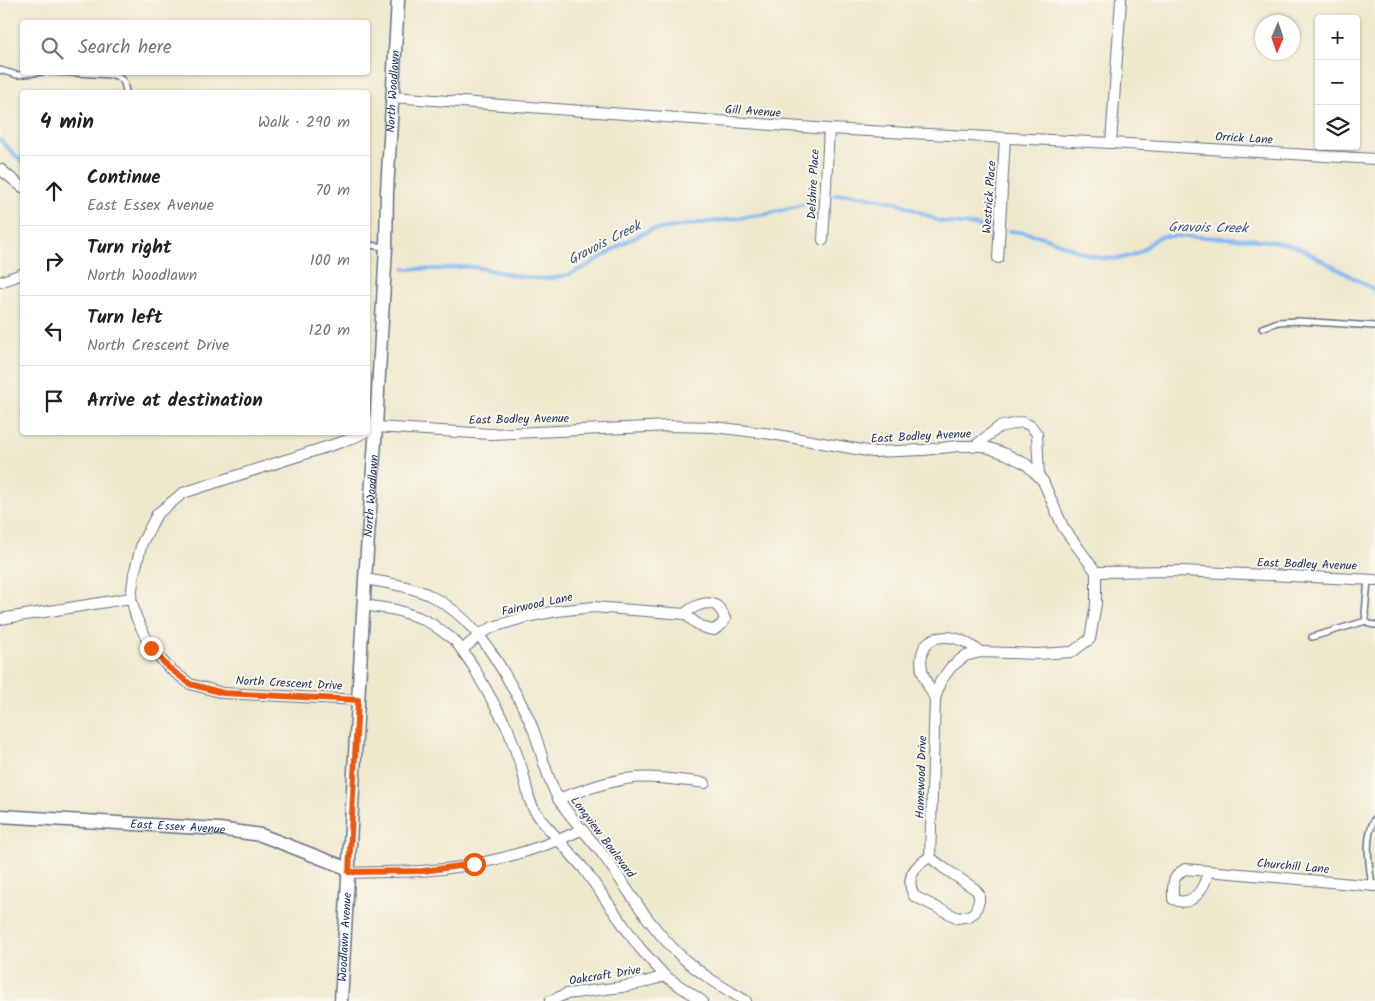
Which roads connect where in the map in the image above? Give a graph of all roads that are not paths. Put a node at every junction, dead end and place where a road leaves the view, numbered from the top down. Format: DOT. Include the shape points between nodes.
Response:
graph roads {
  1 [pos="398,0"];
  2 [pos="1120,0"];
  3 [pos="0,70"];
  4 [pos="20,75"];
  5 [pos="113,75"];
  6 [pos="126,90"];
  7 [pos="393,96"];
  8 [pos="829,129"];
  9 [pos="1005,138"];
  10 [pos="1112,143"];
  11 [pos="1375,159"];
  12 [pos="0,169"];
  13 [pos="20,186"];
  14 [pos="823,240"];
  15 [pos="370,245"];
  16 [pos="386,247"];
  17 [pos="998,258"];
  18 [pos="20,275"];
  19 [pos="0,282"];
  20 [pos="1375,326"];
  21 [pos="1262,328"];
  22 [pos="370,419"];
  23 [pos="370,430"];
  24 [pos="359,435"];
  25 [pos="369,435"];
  26 [pos="975,446"];
  27 [pos="1039,477"];
  28 [pos="1096,572"];
  29 [pos="365,579"];
  30 [pos="1371,580"];
  31 [pos="131,598"];
  32 [pos="364,605"];
  33 [pos="685,614"];
  34 [pos="0,619"];
  35 [pos="1366,621"];
  36 [pos="1375,626"];
  37 [pos="480,635"];
  38 [pos="1312,637"];
  39 [pos="462,650"];
  40 [pos="980,652"];
  41 [pos="936,699"];
  42 [pos="358,700"];
  43 [pos="705,783"];
  44 [pos="558,799"];
  45 [pos="0,816"];
  46 [pos="1375,818"];
  47 [pos="583,829"];
  48 [pos="560,840"];
  49 [pos="930,857"];
  50 [pos="349,871"];
  51 [pos="1208,871"];
  52 [pos="1374,886"];
  53 [pos="665,976"];
  54 [pos="341,1001"];
  55 [pos="550,1001"];
  56 [pos="702,1001"];
  57 [pos="746,1001"];
  1 -- 7 [label="street, North Woodlawn"];
  2 -- 10 [label="street"];
  3 -- 4 [label="lane"];
  5 -- 6 [label="lane" via="121,78"];
  7 -- 8 [label="street, Gill Avenue"];
  7 -- 16 [label="street, North Woodlawn"];
  8 -- 9 [label="street, Gill Avenue"];
  8 -- 14 [label="street, Delshire Place"];
  9 -- 10 [label="street, Gill Avenue"];
  9 -- 17 [label="street, Westrick Place"];
  10 -- 11 [label="street, Orrick Lane"];
  12 -- 13 [label="street"];
  15 -- 16 [label="lane"];
  16 -- 22 [label="street, North Woodlawn"];
  18 -- 19 [label="street"];
  20 -- 21 [label="lane" via="1298,321 1278,322"];
  23 -- 26 [label="street, East Bodley Avenue" via="491,434 714,427 873,452"];
  24 -- 31 [label="street" via="183,493 157,514 142,543"];
  25 -- 29 [label="street, North Woodlawn"];
  26 -- 27 [label="street, East Bodley Avenue" via="1006,454 1026,464"];
  26 -- 27 [label="street" via="999,427 1022,422 1031,426 1037,434"];
  27 -- 28 [label="street, East Bodley Avenue" via="1062,528"];
  28 -- 30 [label="street, East Bodley Avenue" via="1181,571"];
  28 -- 40 [label="street, Homewood Drive" via="1096,604 1090,639 1072,652"];
  29 -- 32 [label="street, North Woodlawn"];
  29 -- 37 [label="street, Longview Boulevard" via="431,596"];
  30 -- 35 [label="lane"];
  31 -- 34 [label="street"];
  31 -- 42 [label="street, North Crescent Drive" via="151,648 190,684 223,693"];
  32 -- 39 [label="street" via="418,616 446,633"];
  32 -- 42 [label="street, North Woodlawn"];
  33 -- 37 [label="street, Fairwood Lane" via="575,608 526,617 493,627"];
  35 -- 36 [label="lane"];
  35 -- 38 [label="lane"];
  37 -- 39 [label="street, Fairwood Lane"];
  37 -- 44 [label="street, Longview Boulevard" via="524,709"];
  39 -- 48 [label="street" via="508,729 533,808"];
  40 -- 41 [label="street, Homewood Drive" via="965,656 951,667 940,682"];
  40 -- 41 [label="street, Homewood Drive" via="960,639 930,640 924,647 922,670"];
  41 -- 49 [label="street, Homewood Drive"];
  42 -- 50 [label="street, North Woodlawn"];
  43 -- 44 [label="street" via="665,778 626,779"];
  44 -- 47 [label="street, Longview Boulevard"];
  45 -- 50 [label="street, East Essex Avenue" via="219,829 261,836"];
  46 -- 52 [label="lane" via="1369,832 1368,853"];
  47 -- 48 [label="street, East Essex Avenue"];
  47 -- 57 [label="street, Longview Boulevard" via="667,942 704,974"];
  48 -- 50 [label="street, East Essex Avenue" via="474,864 423,871"];
  48 -- 53 [label="street" via="639,947"];
  49 -- 49 [label="street" via="912,873 910,882 914,896 958,918 975,912 979,901 975,889"];
  50 -- 54 [label="street, Woodlawn Avenue"];
  51 -- 52 [label="street, Churchill Lane"];
  53 -- 55 [label="street, Oakcraft Drive" via="622,987 566,994"];
  53 -- 56 [label="street"];
}
